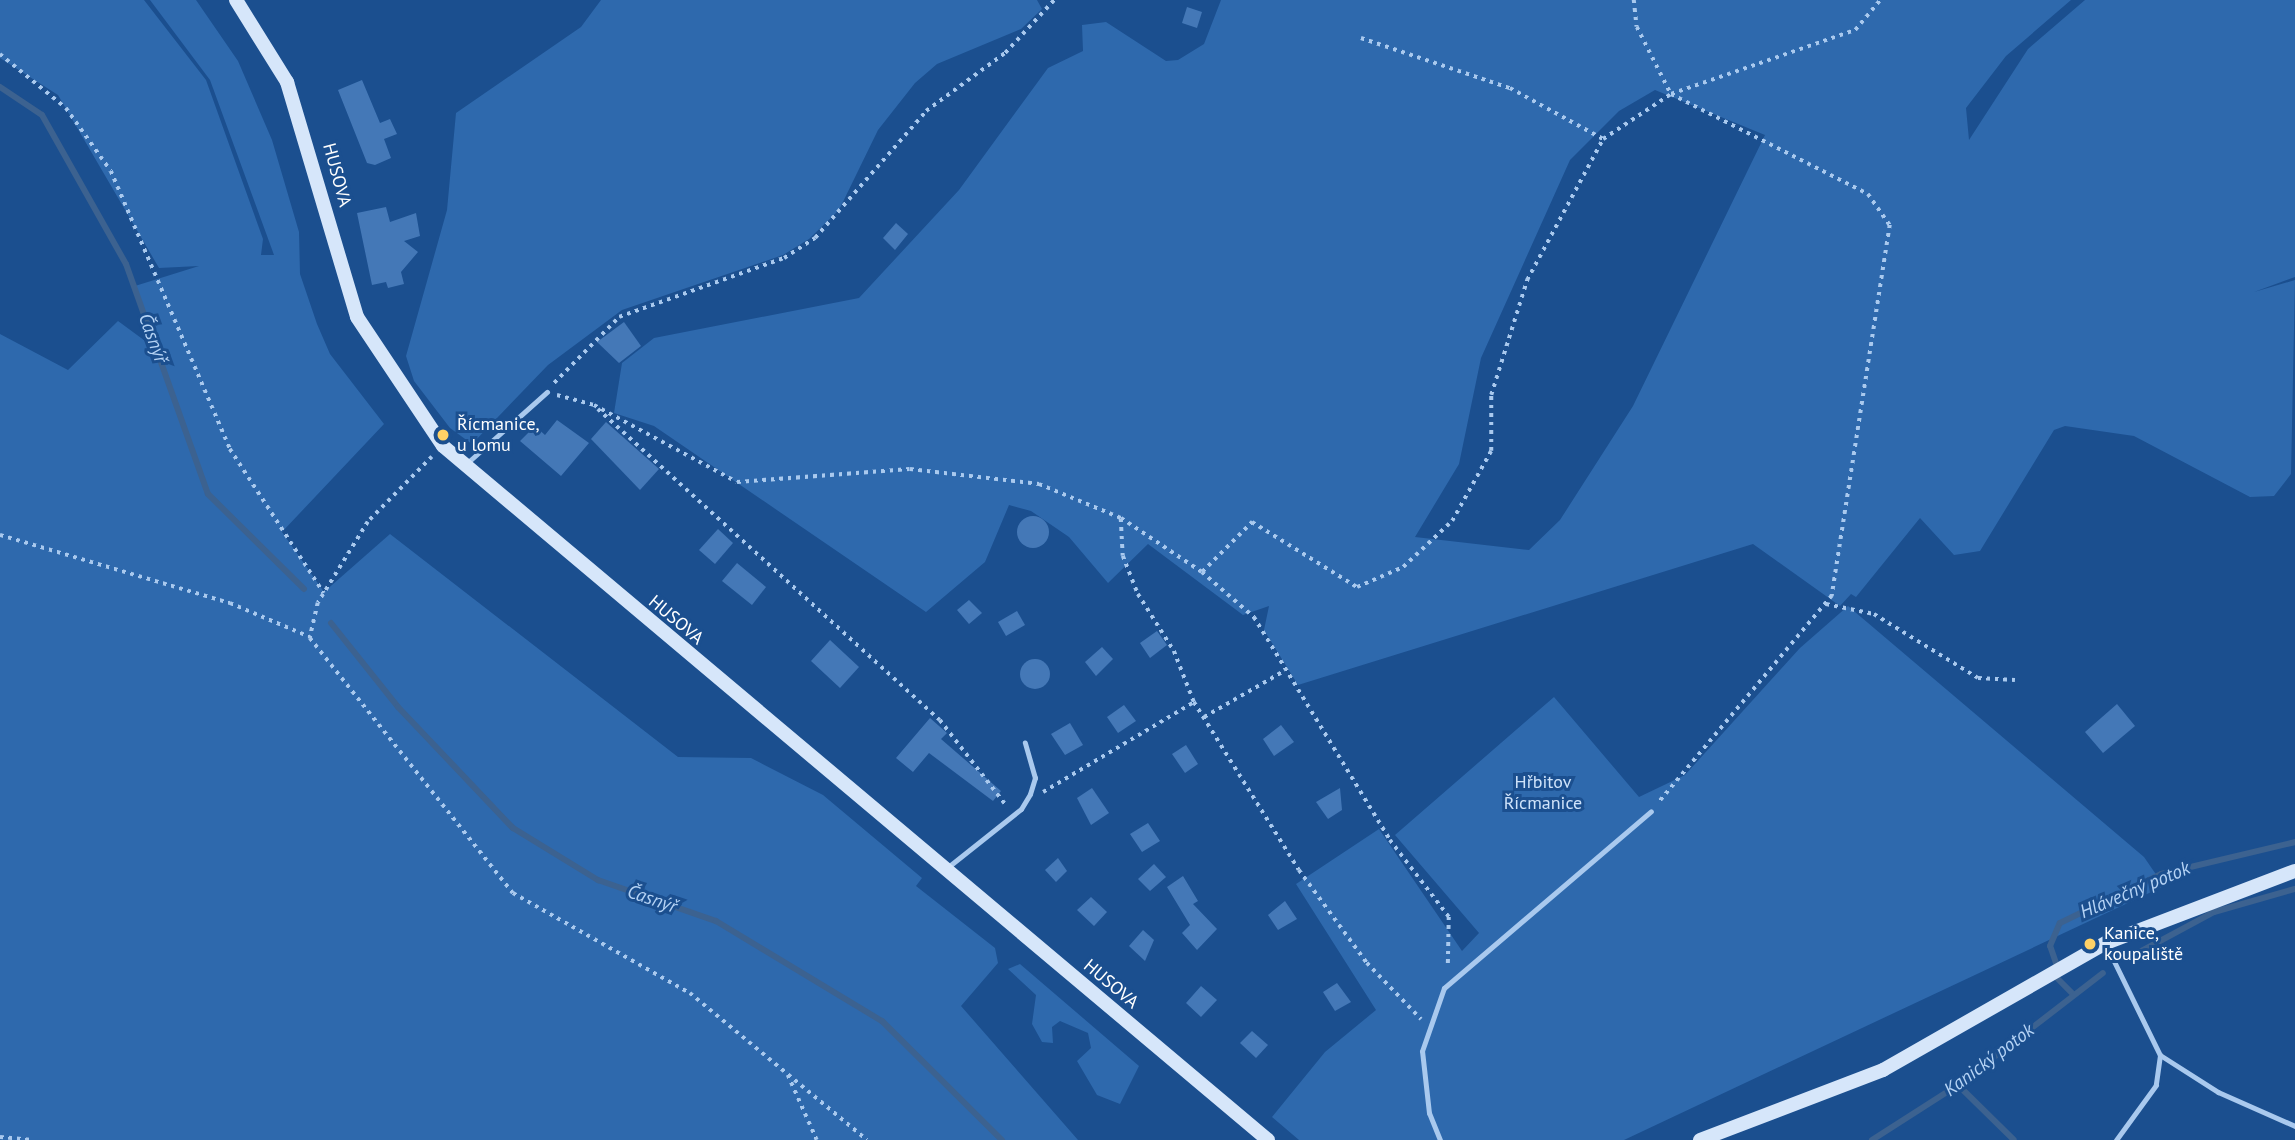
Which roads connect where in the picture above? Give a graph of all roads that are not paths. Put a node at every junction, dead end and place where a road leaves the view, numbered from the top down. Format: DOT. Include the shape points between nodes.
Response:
graph roads {
  1 [pos="236,0"];
  2 [pos="547,392"];
  3 [pos="462,467"];
  4 [pos="1026,742"];
  5 [pos="1651,811"];
  6 [pos="945,870"];
  7 [pos="2295,871"];
  8 [pos="2106,943"];
  9 [pos="2160,1055"];
  10 [pos="2295,1126"];
  11 [pos="1268,1140"];
  12 [pos="1440,1140"];
  13 [pos="1700,1140"];
  14 [pos="2116,1140"];
  1 -- 3 [label="main road, HUSOVA" via="287,82 357,317 443,446"];
  2 -- 3 [label="lane"];
  3 -- 6 [label="main road, HUSOVA"];
  4 -- 6 [label="lane" via="1035,778 1030,794 1012,815"];
  5 -- 12 [label="lane" via="1444,988 1422,1051 1429,1113"];
  6 -- 11 [label="main road, HUSOVA"];
  7 -- 8 [label="main road"];
  8 -- 9 [label="lane"];
  8 -- 13 [label="main road" via="1883,1070"];
  9 -- 10 [label="lane" via="2218,1092"];
  9 -- 14 [label="lane" via="2156,1085"];
}
